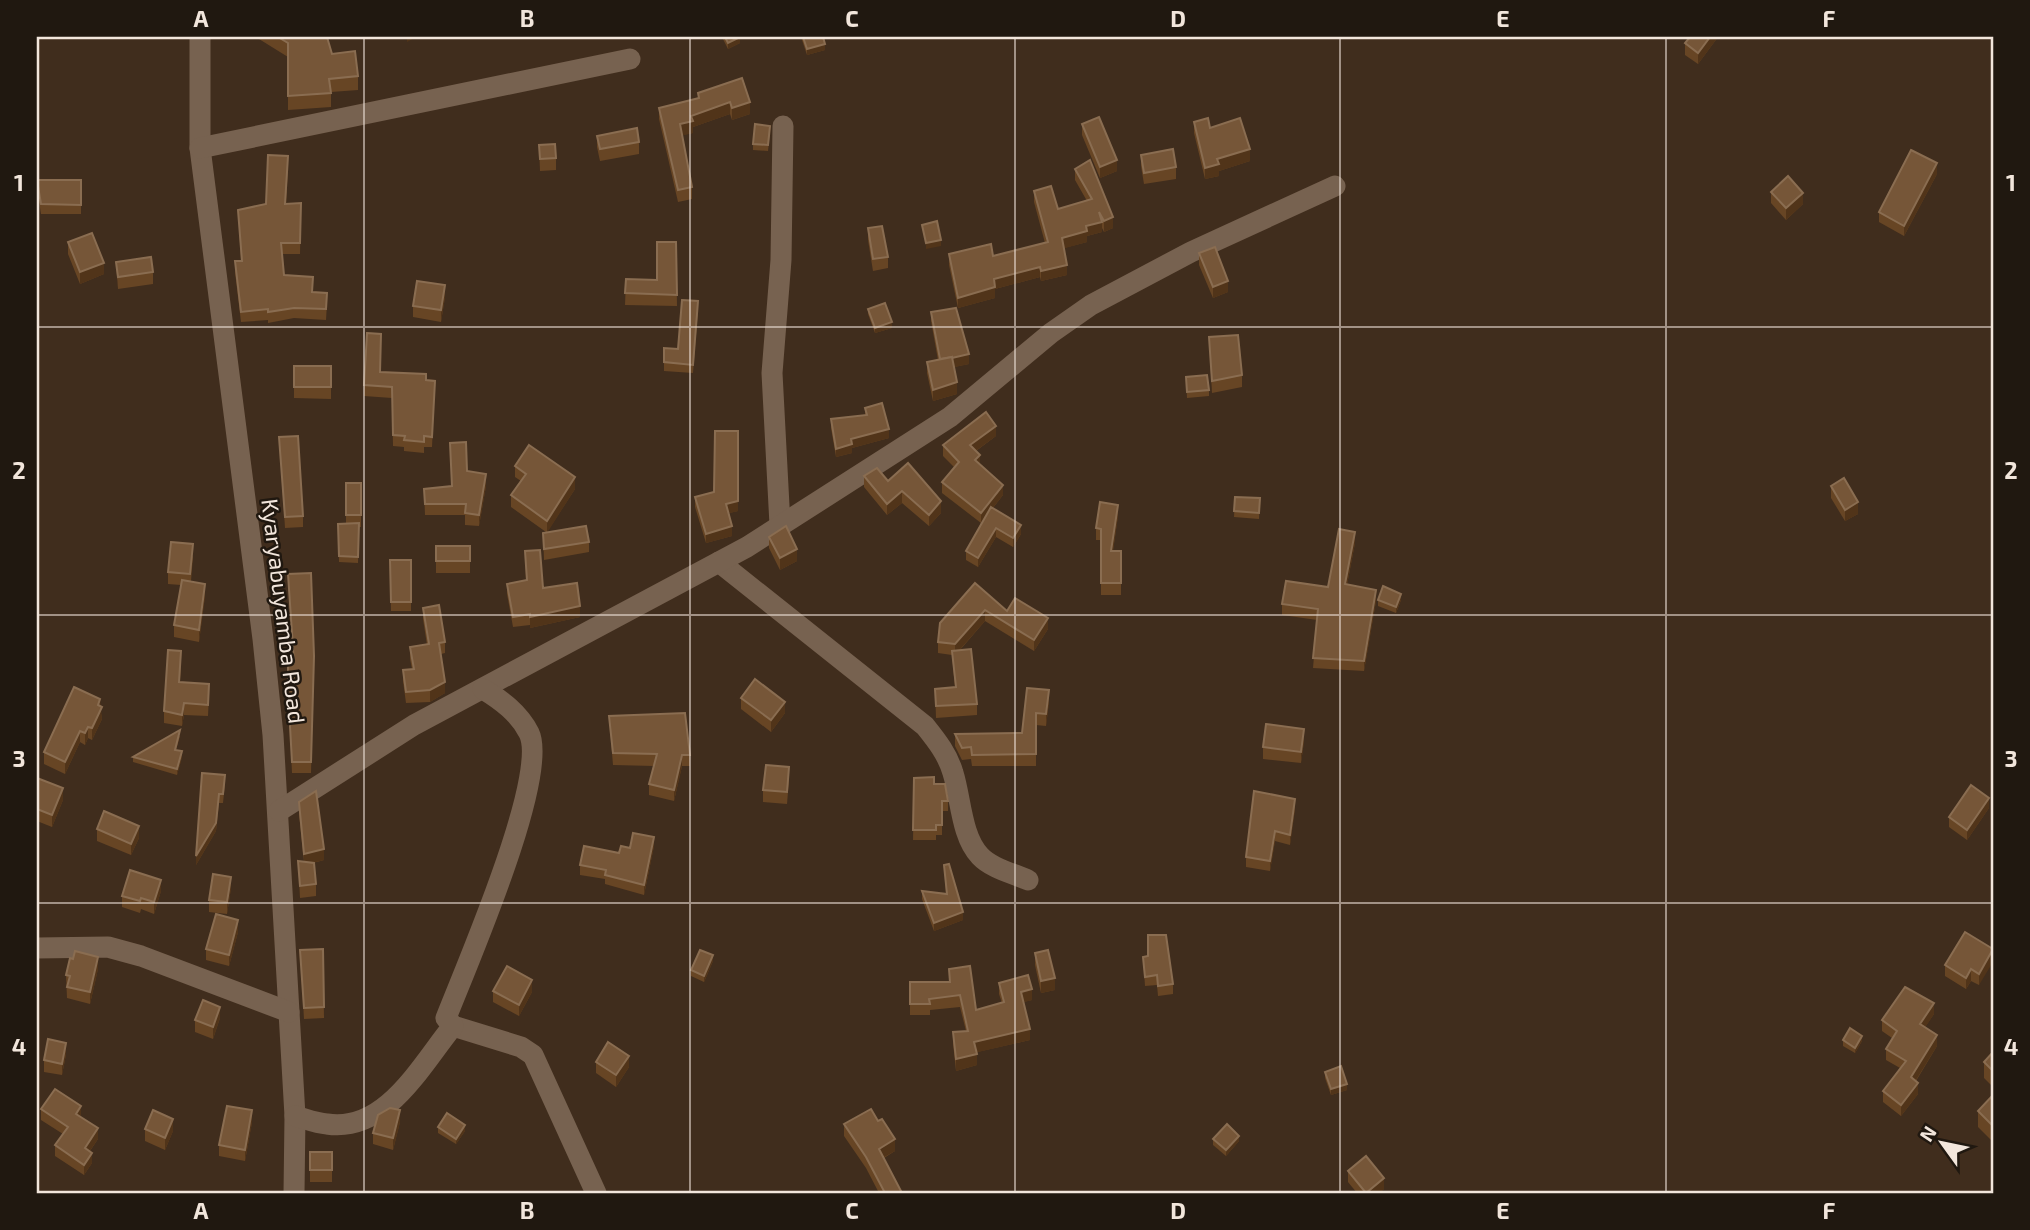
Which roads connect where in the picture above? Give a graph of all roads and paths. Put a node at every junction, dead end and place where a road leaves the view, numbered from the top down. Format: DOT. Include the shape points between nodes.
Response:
graph roads {
  1 [pos="200,37"];
  2 [pos="631,59"];
  3 [pos="783,126"];
  4 [pos="200,148"];
  5 [pos="1335,187"];
  6 [pos="780,525"];
  7 [pos="719,562"];
  8 [pos="483,688"];
  9 [pos="279,811"];
  10 [pos="1028,880"];
  11 [pos="37,948"];
  12 [pos="289,1012"];
  13 [pos="453,1026"];
  14 [pos="296,1116"];
  15 [pos="294,1193"];
  16 [pos="596,1193"];
  1 -- 4 [label="street, Kyaryabuyamba Road"];
  2 -- 4 [label="street"];
  3 -- 6 [label="street" via="781,260 772,373"];
  4 -- 9 [label="street, Kyaryabuyamba Road" via="264,639"];
  5 -- 6 [label="street" via="1191,252 1091,305 950,417"];
  6 -- 7 [label="street"];
  7 -- 8 [label="street"];
  7 -- 10 [label="street" via="925,726 952,770 971,843 993,866"];
  8 -- 9 [label="street" via="414,725"];
  8 -- 13 [label="street" via="508,705 530,734 531,773 496,895 446,1018"];
  9 -- 12 [label="street, Kyaryabuyamba Road"];
  11 -- 12 [label="street" via="108,947"];
  12 -- 14 [label="street, Kyaryabuyamba Road"];
  13 -- 14 [label="street" via="382,1111 366,1120 328,1125"];
  13 -- 16 [label="street" via="533,1055"];
  14 -- 15 [label="street, Kyaryabuyamba Road"];
}
